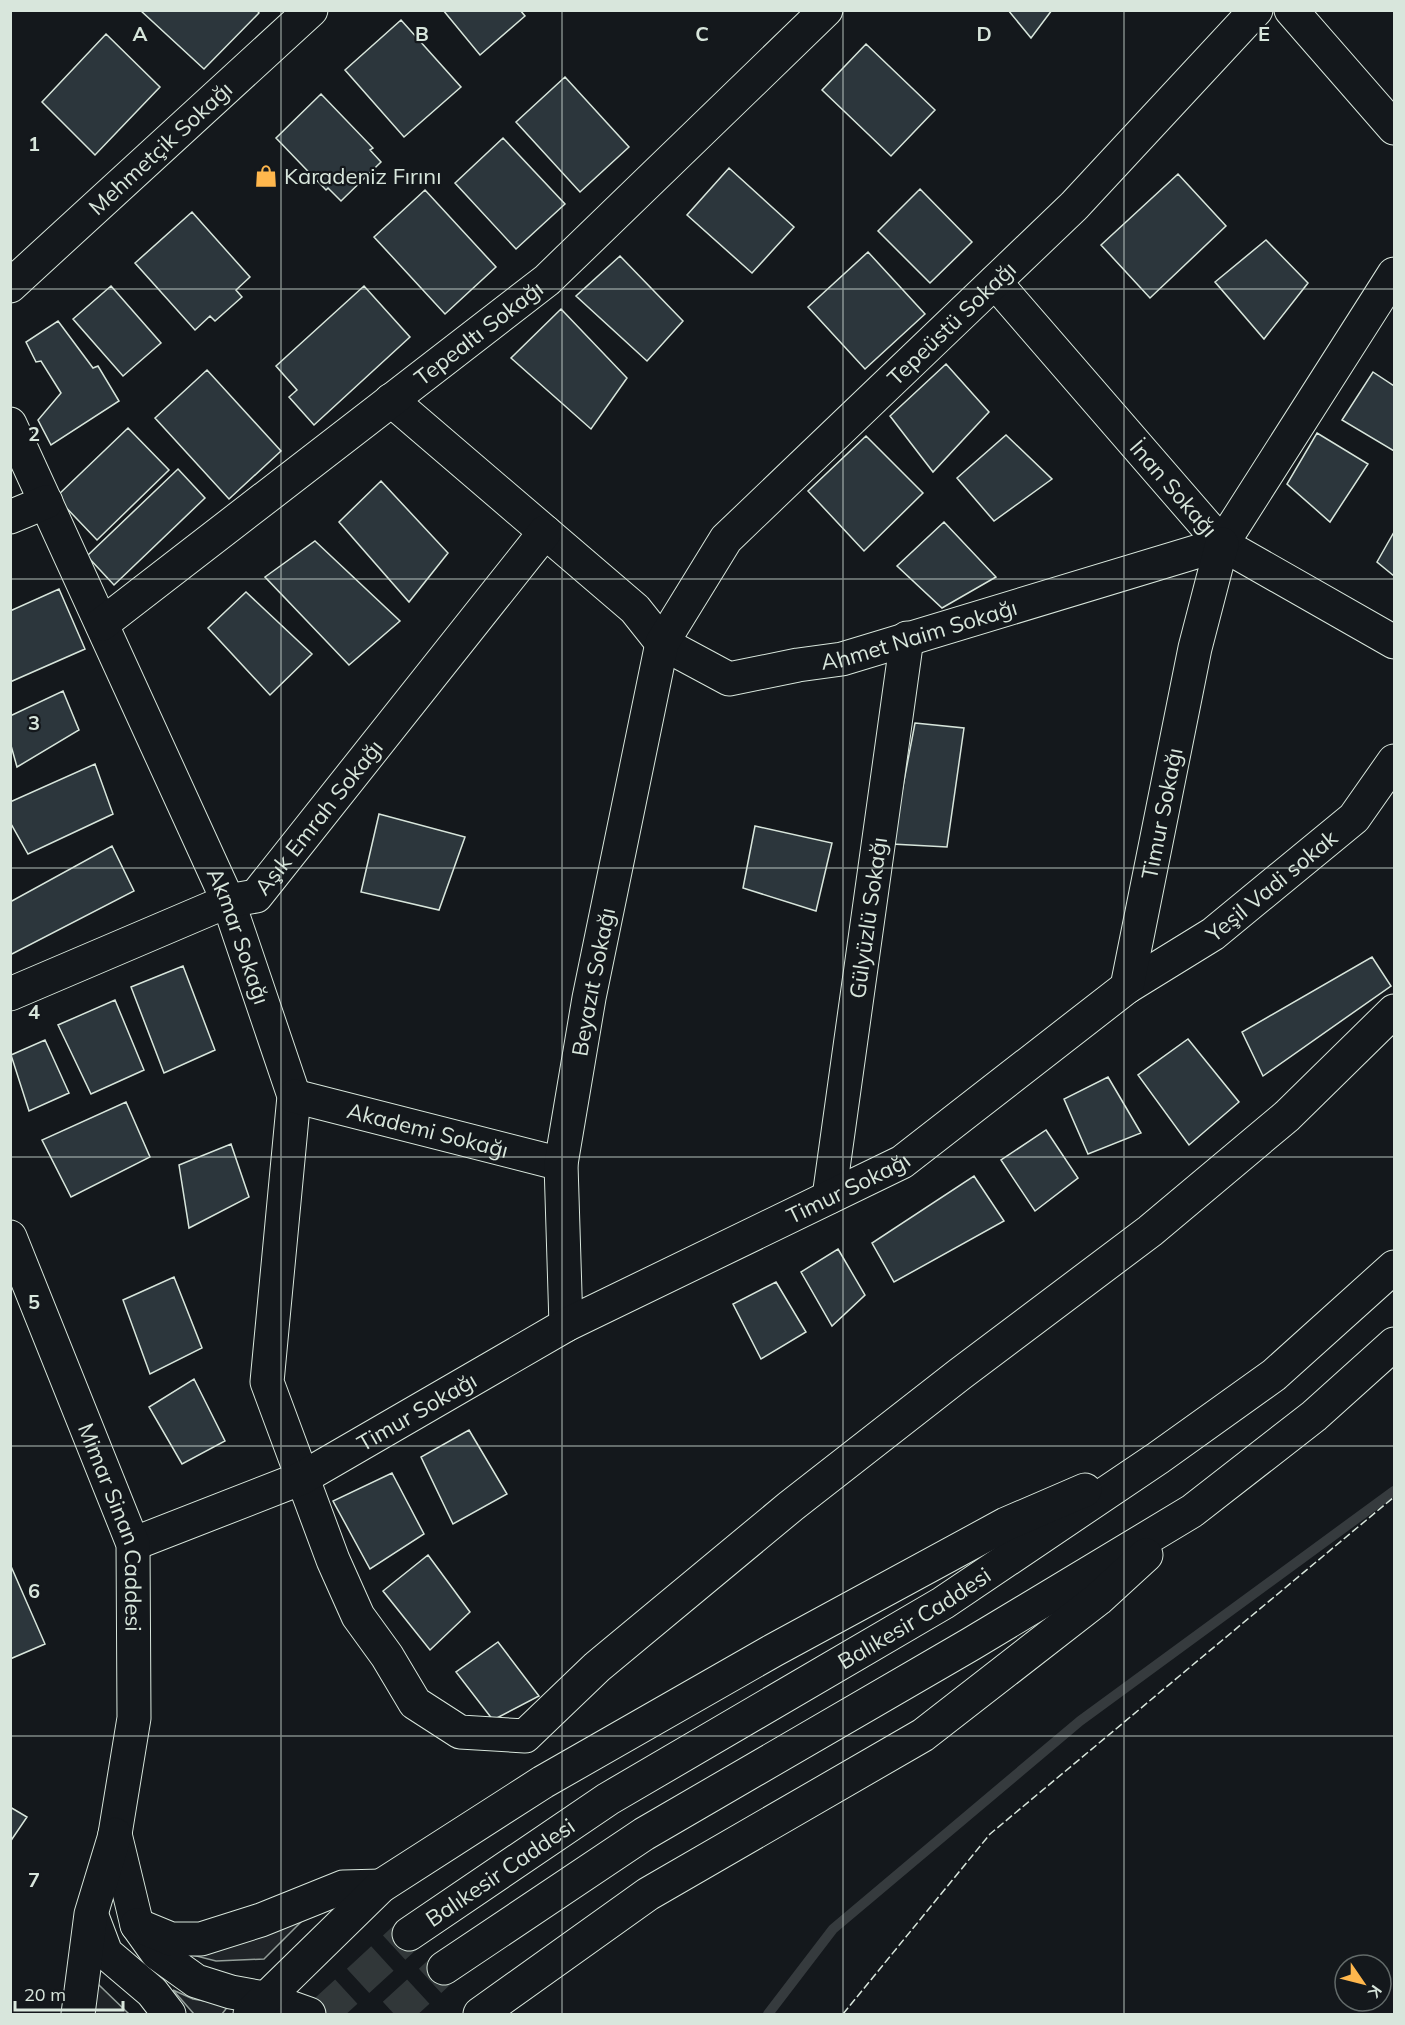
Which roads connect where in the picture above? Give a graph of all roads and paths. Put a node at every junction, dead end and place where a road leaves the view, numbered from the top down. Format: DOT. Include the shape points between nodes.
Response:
graph roads {
  1 [pos="311,10"];
  2 [pos="826,10"];
  3 [pos="1256,10"];
  4 [pos="1291,10"];
  5 [pos="1395,128"];
  6 [pos="1395,274"];
  7 [pos="995,282"];
  8 [pos="10,286"];
  9 [pos="391,400"];
  10 [pos="10,424"];
  11 [pos="46,502"];
  12 [pos="10,517"];
  13 [pos="544,532"];
  14 [pos="1222,544"];
  15 [pos="102,624"];
  16 [pos="907,638"];
  17 [pos="1395,642"];
  18 [pos="662,643"];
  19 [pos="1395,761"];
  20 [pos="228,901"];
  21 [pos="1127,987"];
  22 [pos="10,994"];
  23 [pos="1395,1011"];
  24 [pos="294,1096"];
  25 [pos="561,1164"];
  26 [pos="829,1197"];
  27 [pos="10,1237"];
  28 [pos="1395,1267"];
  29 [pos="566,1325"];
  30 [pos="1395,1344"];
  31 [pos="1158,1458"];
  32 [pos="302,1478"];
  33 [pos="1192,1511"];
  34 [pos="133,1544"];
  35 [pos="115,1834"];
  36 [pos="381,1886"];
  37 [pos="91,1914"];
  38 [pos="137,1925"];
  39 [pos="409,1934"];
  40 [pos="444,1968"];
  41 [pos="257,2006"];
  42 [pos="78,2014"];
  43 [pos="168,2014"];
  44 [pos="309,2014"];
  45 [pos="480,2014"];
  1 -- 8 [label="street, Mehmetçik Sokağı"];
  2 -- 9 [label="street, Tepealtı Sokağı" via="547,280"];
  3 -- 7 [label="street, Tepeüstü Sokağı" via="1074,206"];
  4 -- 5 [label="street"];
  6 -- 14 [label="street"];
  7 -- 14 [label="street, İnan Sokağı"];
  7 -- 18 [label="street, Tepeüstü Sokağı" via="726,538"];
  9 -- 13 [label="street, Ahmet Naim Sokağı"];
  9 -- 15 [label="street, Tepealtı Sokağı"];
  10 -- 11 [label="street, Akmar Sokağı"];
  11 -- 12 [label="street"];
  11 -- 15 [label="street, Akmar Sokağı"];
  13 -- 18 [label="street, Ahmet Naim Sokağı" via="635,609"];
  13 -- 20 [label="street, Aşık Emrah Sokağı" via="256,896"];
  14 -- 16 [label="street, Ahmet Naim Sokağı"];
  14 -- 17 [label="street, İnan Sokağı"];
  14 -- 21 [label="street, Timur Sokağı" via="1195,648"];
  15 -- 20 [label="street, Akmar Sokağı"];
  16 -- 18 [label="street, Ahmet Naim Sokağı" via="842,659 729,679"];
  16 -- 26 [label="street, Gülyüzlü Sokağı"];
  18 -- 25 [label="street, Beyazıt Sokağı" via="589,998"];
  19 -- 21 [label="street, Yeşil Vadi sokak" via="1354,818 1213,934"];
  20 -- 22 [label="street, Aşık Emrah Sokağı"];
  20 -- 24 [label="street, Akmar Sokağı"];
  21 -- 26 [label="street, Timur Sokağı" via="902,1162"];
  23 -- 32 [label="street, Akmar Sokağı" via="1287,1116 1150,1231 790,1506 597,1667 525,1736 460,1732 415,1703 358,1616"];
  24 -- 25 [label="street, Akademi Sokağı"];
  24 -- 32 [label="street, Akmar Sokağı" via="267,1382"];
  25 -- 29 [label="street, Beyazıt Sokağı"];
  26 -- 29 [label="street, Timur Sokağı"];
  27 -- 34 [label="street, Mimar Sinan Caddesi"];
  28 -- 31 [label="street, Balıkesir Caddesi" via="1274,1375"];
  29 -- 32 [label="street, Timur Sokağı"];
  30 -- 33 [label="street" via="1314,1416"];
  31 -- 36 [label="street" via="1006,1524 774,1650 543,1782"];
  31 -- 39 [label="street, Balıkesir Caddesi" via="943,1603 608,1799"];
  32 -- 34 [label="street, Timur Sokağı"];
  33 -- 40 [label="street" via="644,1834"];
  33 -- 45 [label="street" via="1098,1599 923,1736 648,1894"];
  34 -- 35 [label="street, Mimar Sinan Caddesi" via="134,1718"];
  35 -- 37 [label="street, Mimar Sinan Caddesi"];
  35 -- 38 [label="street"];
  36 -- 38 [label="street" via="343,1887 201,1939 171,1939"];
  36 -- 41 [label="street"];
  37 -- 42 [label="street, Mimar Sinan Caddesi"];
  37 -- 43 [label="street" via="106,1953 152,1992"];
  38 -- 41 [label="street" via="157,1953 196,1981 231,1992"];
  41 -- 44 [label="street"];
}
